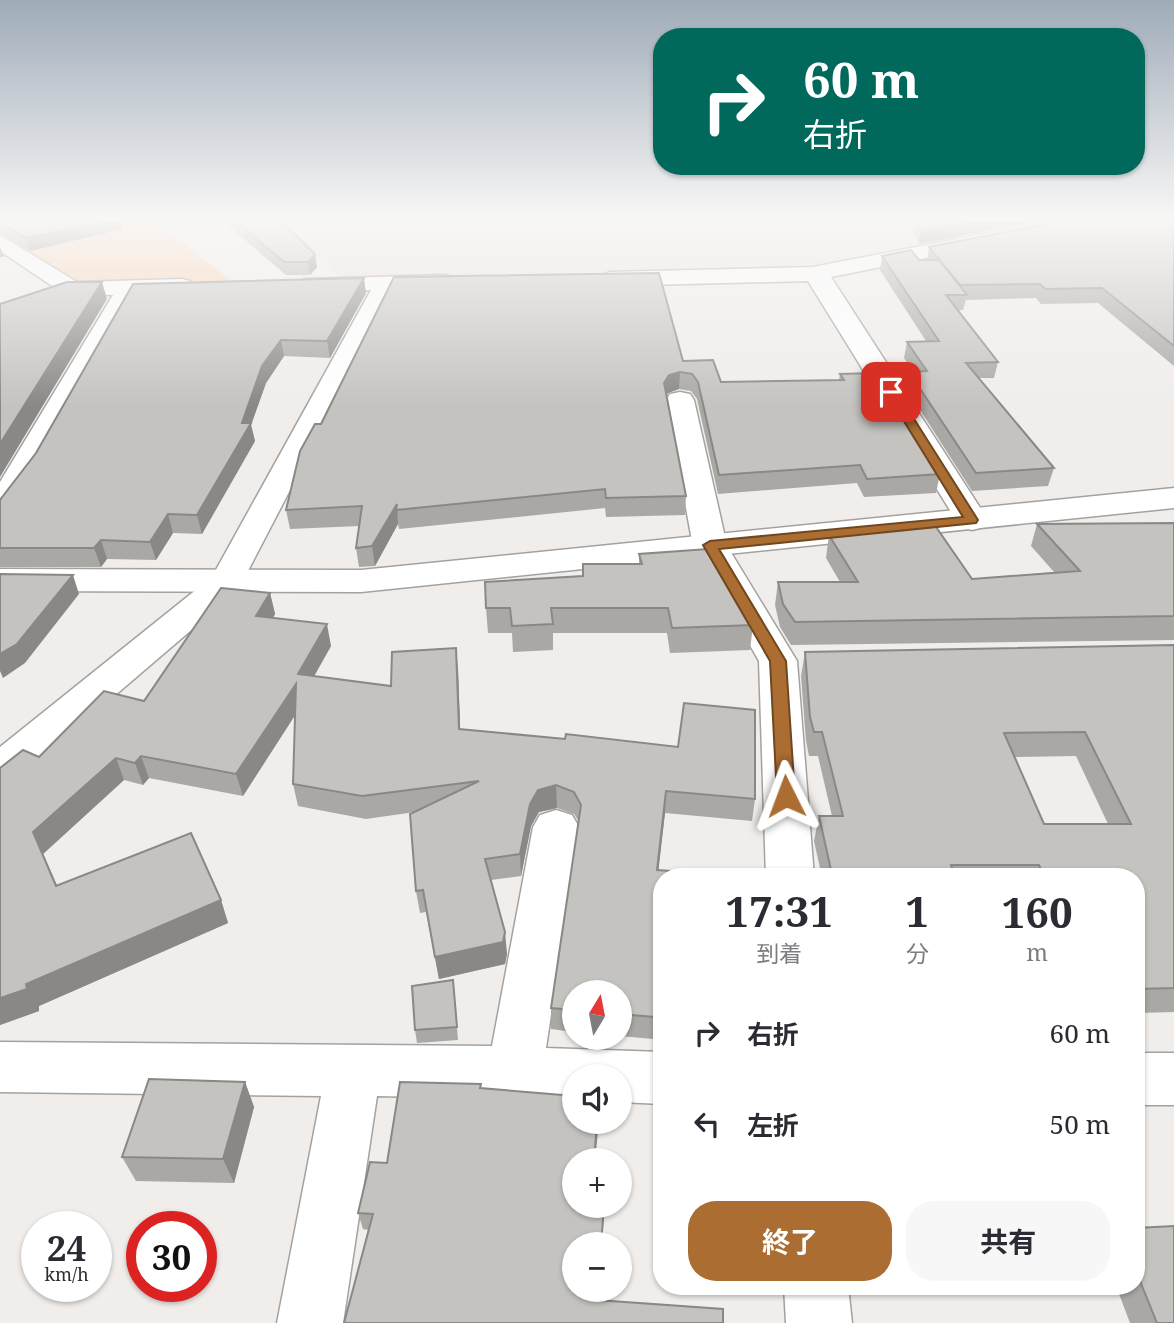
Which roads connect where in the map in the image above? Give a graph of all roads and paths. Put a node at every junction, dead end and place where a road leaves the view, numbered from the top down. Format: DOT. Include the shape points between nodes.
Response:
graph roads {
  1 [pos="63,283"];
  2 [pos="438,283"];
  3 [pos="823,283"];
  4 [pos="386,284"];
  5 [pos="291,285"];
  6 [pos="210,286"];
  7 [pos="129,287"];
  8 [pos="72,289"];
  9 [pos="48,298"];
  10 [pos="680,400"];
  11 [pos="1174,498"];
  12 [pos="0,504"];
  13 [pos="972,520"];
  14 [pos="710,545"];
  15 [pos="0,580"];
  16 [pos="226,583"];
  17 [pos="819,660"];
  18 [pos="778,661"];
  19 [pos="17,738"];
  20 [pos="0,770"];
  21 [pos="556,827"];
  22 [pos="790,868"];
  23 [pos="0,1067"];
  24 [pos="354,1072"];
  25 [pos="515,1072"];
  26 [pos="653,1078"];
  27 [pos="1145,1079"];
  28 [pos="1174,1079"];
  29 [pos="817,1295"];
  30 [pos="310,1323"];
  31 [pos="819,1323"];
  1 -- 8 [label="street"];
  2 -- 4 [label="street"];
  3 -- 13 [label="street"];
  4 -- 5 [label="street"];
  4 -- 16 [label="street"];
  6 -- 7 [label="street"];
  7 -- 8 [label="street"];
  7 -- 12 [label="street" via="25,470"];
  8 -- 9 [label="street"];
  10 -- 14 [label="street"];
  11 -- 13 [label="street"];
  13 -- 14 [label="street"];
  14 -- 16 [label="street" via="361,581"];
  14 -- 18 [label="street"];
  15 -- 16 [label="street"];
  16 -- 19 [label="street"];
  17 -- 18 [label="street"];
  18 -- 22 [label="street"];
  19 -- 20 [label="street"];
  21 -- 25 [label="street"];
  23 -- 24 [label="street"];
  24 -- 25 [label="street"];
  24 -- 30 [label="street"];
  25 -- 26 [label="street"];
  27 -- 28 [label="street"];
  29 -- 31 [label="street"];
}
